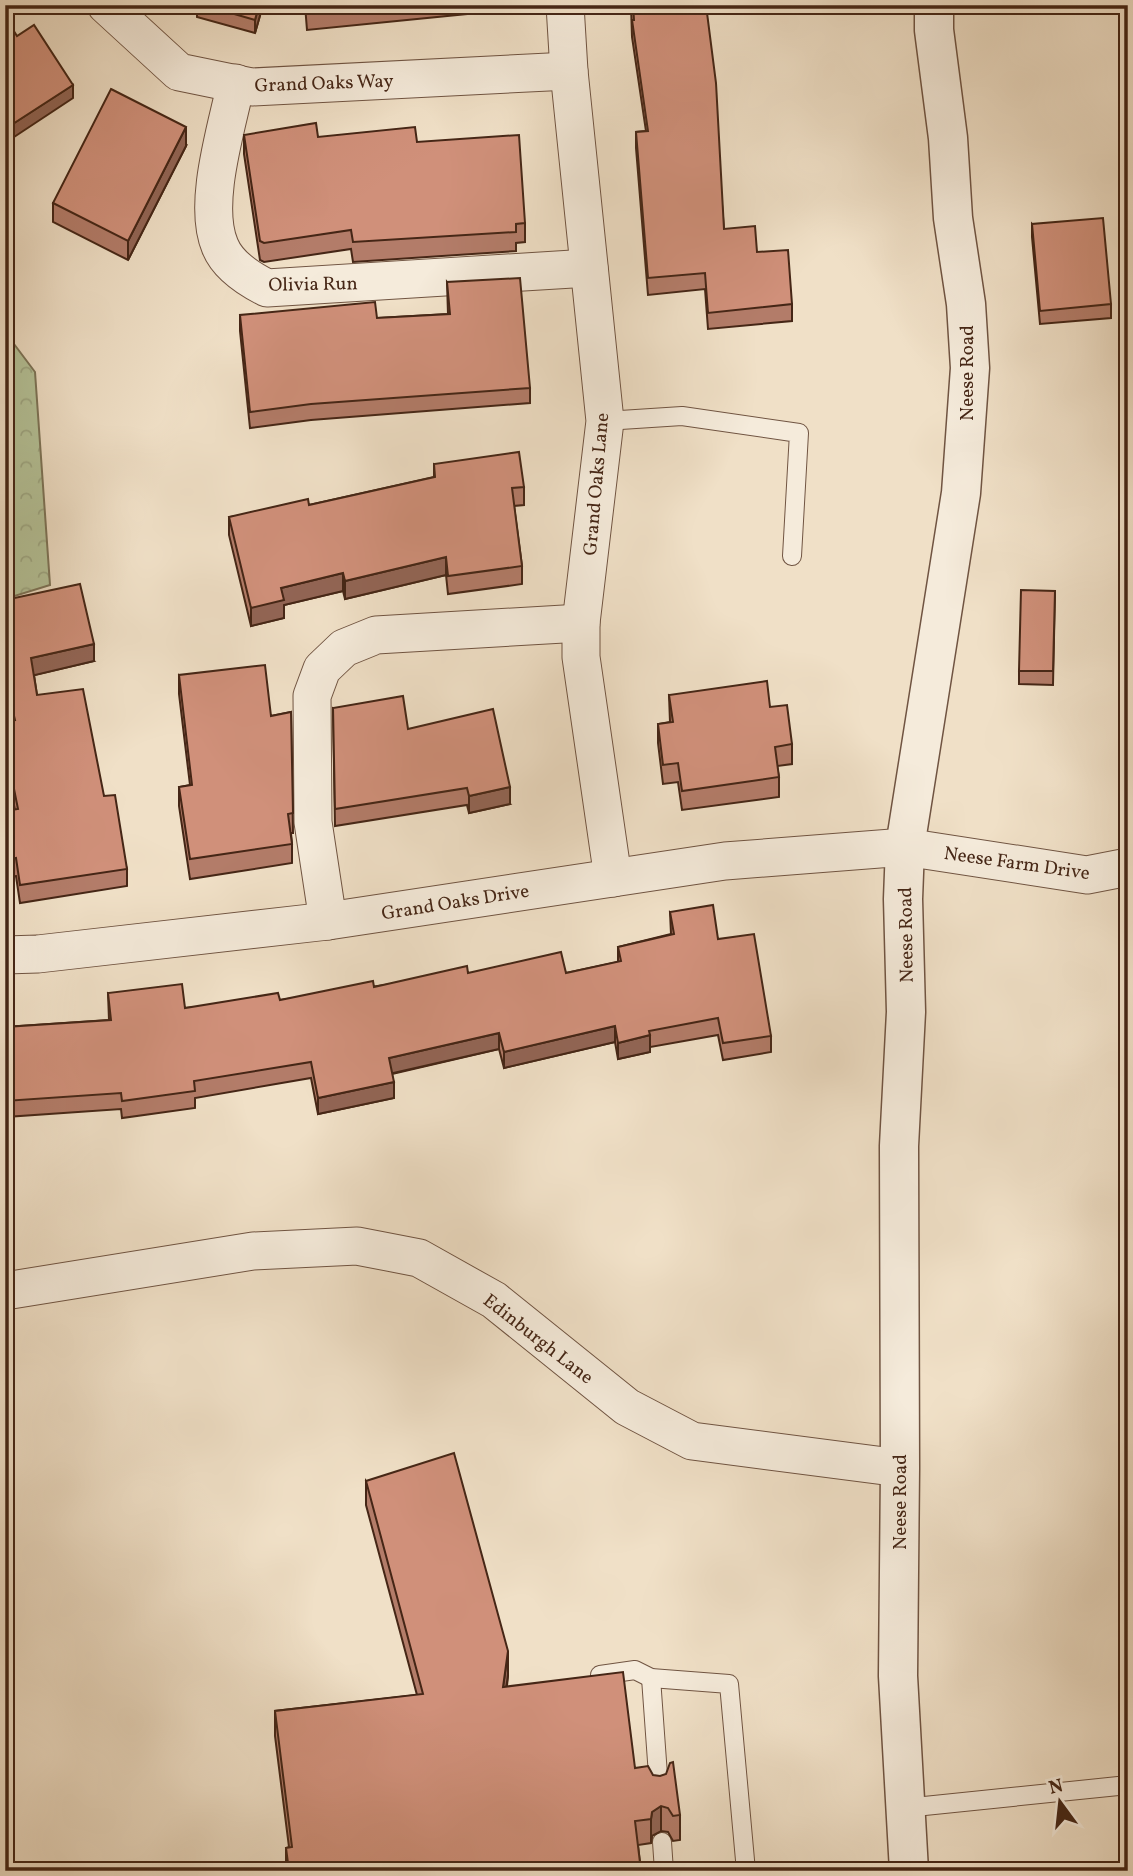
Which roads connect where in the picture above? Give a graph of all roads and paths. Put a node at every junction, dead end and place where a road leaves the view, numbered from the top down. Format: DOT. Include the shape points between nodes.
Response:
graph roads {
  1 [pos="106,5"];
  2 [pos="565,5"];
  3 [pos="934,5"];
  4 [pos="569,71"];
  5 [pos="236,83"];
  6 [pos="589,268"];
  7 [pos="605,421"];
  8 [pos="792,556"];
  9 [pos="581,623"];
  10 [pos="905,847"];
  11 [pos="1128,867"];
  12 [pos="613,878"];
  13 [pos="328,921"];
  14 [pos="5,955"];
  15 [pos="5,1290"];
  16 [pos="900,1468"];
  17 [pos="580,1678"];
  18 [pos="651,1678"];
  19 [pos="1128,1785"];
  20 [pos="659,1788"];
  21 [pos="905,1808"];
  22 [pos="662,1842"];
  23 [pos="664,1871"];
  24 [pos="746,1871"];
  25 [pos="909,1871"];
  1 -- 5 [label="street, Grand Oaks Way" via="178,72"];
  2 -- 4 [label="street, Grand Oaks Lane"];
  3 -- 10 [label="street, Neese Road" via="970,368 961,493"];
  4 -- 5 [label="street, Grand Oaks Way" via="252,87"];
  4 -- 6 [label="street, Grand Oaks Lane"];
  5 -- 6 [label="street, Olivia Run" via="212,217 220,248 243,275 267,288"];
  6 -- 7 [label="street, Grand Oaks Lane"];
  7 -- 8 [label="lane" via="682,416 799,433"];
  7 -- 9 [label="street, Grand Oaks Lane"];
  9 -- 12 [label="street, Grand Oaks Lane" via="581,657"];
  9 -- 13 [label="street" via="376,635 344,648 322,669 312,696 313,822"];
  10 -- 11 [label="street, Neese Farm Drive" via="1087,875"];
  10 -- 12 [label="street, Grand Oaks Drive" via="725,861"];
  10 -- 16 [label="street, Neese Road" via="906,1012 899,1146"];
  12 -- 13 [label="street, Grand Oaks Drive"];
  13 -- 14 [label="street, Grand Oaks Drive"];
  15 -- 16 [label="street, Edinburgh Lane" via="253,1251 358,1246 419,1258 494,1300 626,1407 692,1441"];
  16 -- 21 [label="street, Neese Road" via="898,1676"];
  17 -- 18 [label="lane" via="635,1670"];
  18 -- 20 [label="lane"];
  18 -- 24 [label="lane" via="729,1684"];
  19 -- 21 [label="lane"];
  21 -- 25 [label="street, Neese Road"];
  22 -- 23 [label="lane"];
}
